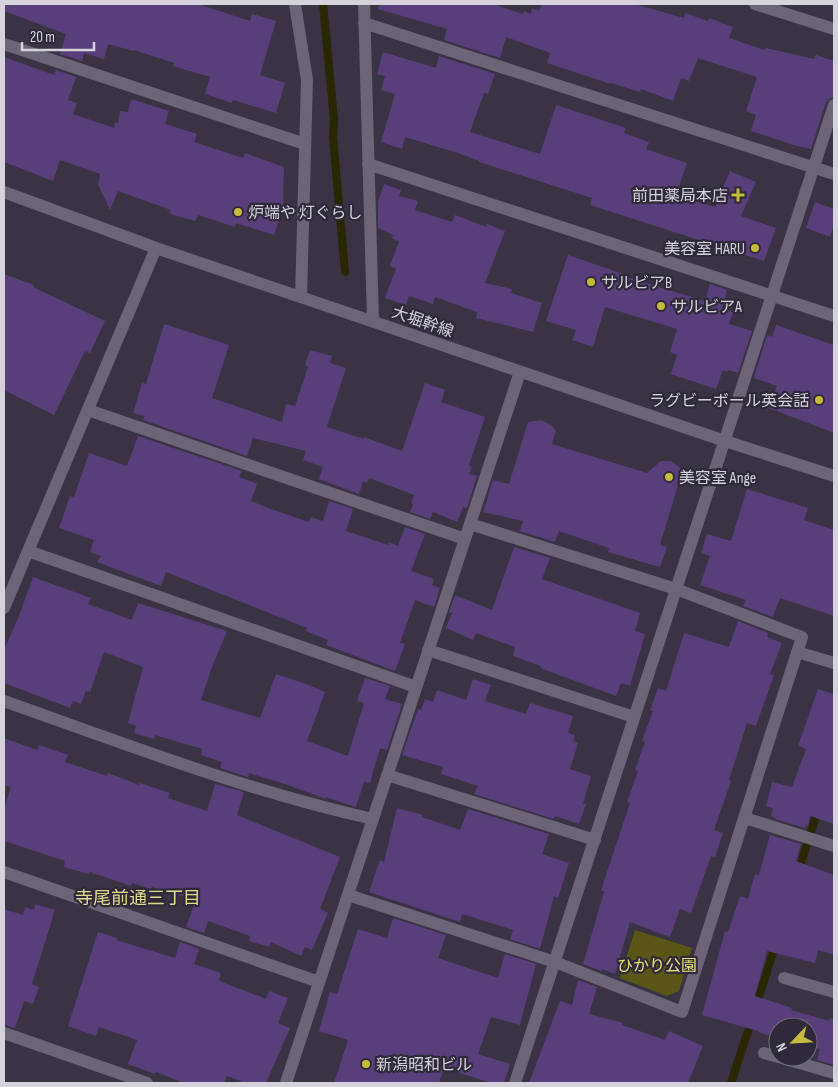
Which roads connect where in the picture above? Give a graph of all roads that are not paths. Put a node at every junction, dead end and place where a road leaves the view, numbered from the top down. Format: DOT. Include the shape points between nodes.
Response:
graph roads {
  1 [pos="295,4"];
  2 [pos="364,4"];
  3 [pos="755,4"];
  4 [pos="364,23"];
  5 [pos="834,28"];
  6 [pos="4,44"];
  7 [pos="834,105"];
  8 [pos="306,144"];
  9 [pos="368,164"];
  10 [pos="814,168"];
  11 [pos="834,174"];
  12 [pos="4,192"];
  13 [pos="156,248"];
  14 [pos="772,295"];
  15 [pos="301,297"];
  16 [pos="834,316"];
  17 [pos="373,321"];
  18 [pos="520,372"];
  19 [pos="88,410"];
  20 [pos="724,441"];
  21 [pos="834,476"];
  22 [pos="470,524"];
  23 [pos="465,539"];
  24 [pos="28,551"];
  25 [pos="676,589"];
  26 [pos="4,608"];
  27 [pos="428,650"];
  28 [pos="797,652"];
  29 [pos="834,663"];
  30 [pos="416,687"];
  31 [pos="4,701"];
  32 [pos="634,718"];
  33 [pos="387,775"];
  34 [pos="745,818"];
  35 [pos="373,819"];
  36 [pos="595,840"];
  37 [pos="834,846"];
  38 [pos="4,872"];
  39 [pos="348,896"];
  40 [pos="555,962"];
  41 [pos="784,978"];
  42 [pos="319,982"];
  43 [pos="834,992"];
  44 [pos="4,1033"];
  45 [pos="764,1053"];
  46 [pos="768,1054"];
  47 [pos="813,1067"];
  48 [pos="834,1073"];
  49 [pos="147,1083"];
  50 [pos="286,1083"];
  51 [pos="515,1083"];
  1 -- 8 [label="street" via="307,80"];
  2 -- 4 [label="street"];
  3 -- 5 [label="street"];
  4 -- 9 [label="street"];
  4 -- 10 [label="street"];
  6 -- 8 [label="street"];
  7 -- 10 [label="street"];
  8 -- 15 [label="street"];
  9 -- 14 [label="street"];
  9 -- 17 [label="street"];
  10 -- 11 [label="street"];
  10 -- 14 [label="street"];
  12 -- 13 [label="street, 大堀幹線"];
  13 -- 15 [label="street, 大堀幹線"];
  13 -- 19 [label="street"];
  14 -- 16 [label="street"];
  14 -- 20 [label="street"];
  15 -- 17 [label="street, 大堀幹線"];
  17 -- 18 [label="street, 大堀幹線"];
  18 -- 20 [label="street, 大堀幹線"];
  18 -- 22 [label="street"];
  19 -- 23 [label="street"];
  19 -- 24 [label="street"];
  20 -- 21 [label="street, 大堀幹線"];
  20 -- 25 [label="street"];
  22 -- 23 [label="street"];
  22 -- 25 [label="street"];
  23 -- 27 [label="street"];
  24 -- 26 [label="street"];
  24 -- 30 [label="street"];
  25 -- 28 [label="street" via="802,637"];
  25 -- 32 [label="street"];
  27 -- 30 [label="street"];
  27 -- 32 [label="street"];
  28 -- 29 [label="street"];
  28 -- 34 [label="street"];
  30 -- 33 [label="street"];
  31 -- 35 [label="street" via="198,769 319,807"];
  32 -- 36 [label="street"];
  33 -- 35 [label="street"];
  33 -- 36 [label="street"];
  34 -- 37 [label="street"];
  34 -- 40 [label="street" via="682,1012"];
  35 -- 39 [label="street"];
  36 -- 40 [label="street"];
  38 -- 42 [label="street"];
  39 -- 40 [label="street"];
  39 -- 42 [label="street"];
  40 -- 51 [label="street"];
  41 -- 43 [label="street"];
  42 -- 50 [label="street"];
  44 -- 49 [label="street"];
  45 -- 46 [label="street"];
  47 -- 48 [label="street"];
}
